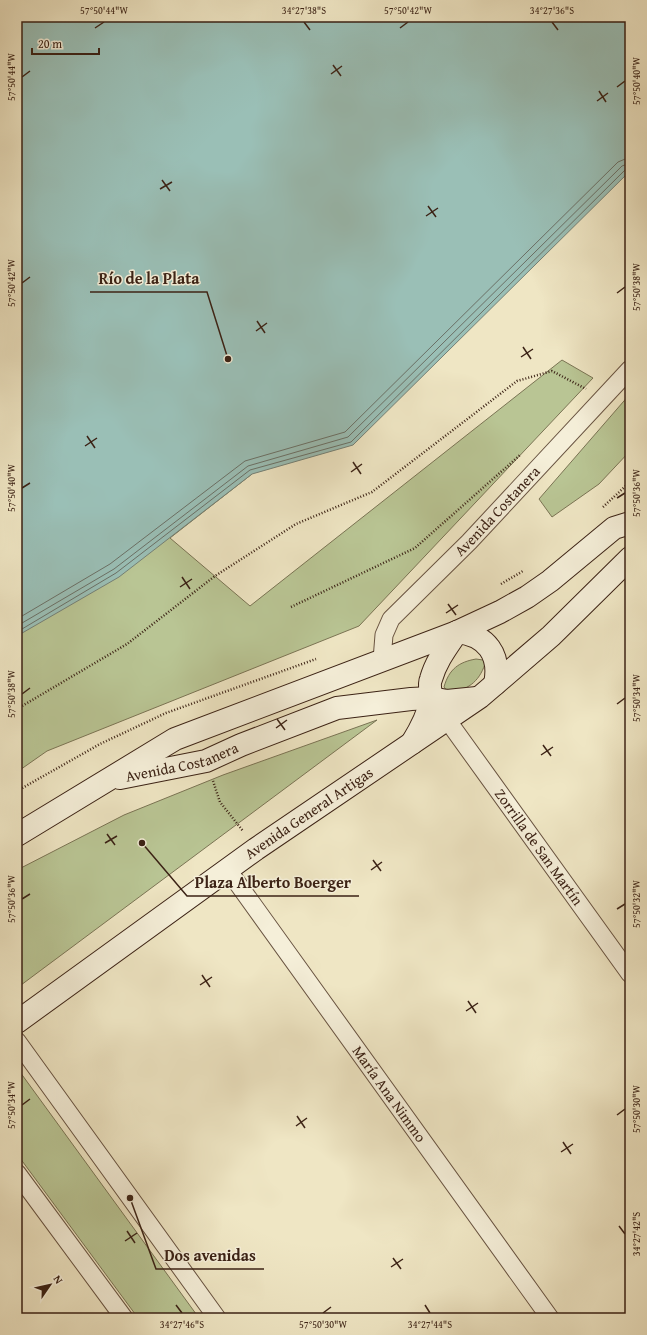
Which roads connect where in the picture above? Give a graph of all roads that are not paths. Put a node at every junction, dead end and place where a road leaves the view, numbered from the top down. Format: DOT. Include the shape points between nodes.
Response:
graph roads {
  1 [pos="630,369"];
  2 [pos="630,523"];
  3 [pos="630,558"];
  4 [pos="457,632"];
  5 [pos="382,660"];
  6 [pos="488,690"];
  7 [pos="431,698"];
  8 [pos="448,720"];
  9 [pos="411,745"];
  10 [pos="106,781"];
  11 [pos="17,835"];
  12 [pos="228,870"];
  13 [pos="630,974"];
  14 [pos="17,1022"];
  15 [pos="17,1041"];
  16 [pos="17,1173"];
  17 [pos="124,1318"];
  18 [pos="217,1318"];
  19 [pos="550,1318"];
  1 -- 5 [label="street, Avenida Costanera" via="469,542 391,620 384,635"];
  2 -- 4 [label="street, Avenida Costanera" via="614,528 527,597"];
  3 -- 6 [label="street" via="551,636"];
  4 -- 5 [label="street, Avenida Costanera"];
  4 -- 6 [label="street" via="478,638 486,644 496,663"];
  4 -- 7 [label="street" via="432,675 429,687"];
  5 -- 10 [label="street, Avenida Costanera" via="175,739"];
  6 -- 7 [label="street, Avenida Costanera" via="446,701"];
  6 -- 8 [label="street"];
  7 -- 8 [label="street, Zorrilla de San Martín"];
  7 -- 9 [label="street"];
  7 -- 10 [label="street, Avenida Costanera" via="337,708 206,761"];
  8 -- 9 [label="street, Avenida General Artigas"];
  8 -- 13 [label="street, Zorrilla de San Martín"];
  9 -- 12 [label="street, Avenida General Artigas"];
  10 -- 11 [label="street"];
  12 -- 14 [label="street, Avenida General Artigas"];
  12 -- 19 [label="street, María Ana Nimmo"];
  15 -- 18 [label="street"];
  16 -- 17 [label="street"];
}
